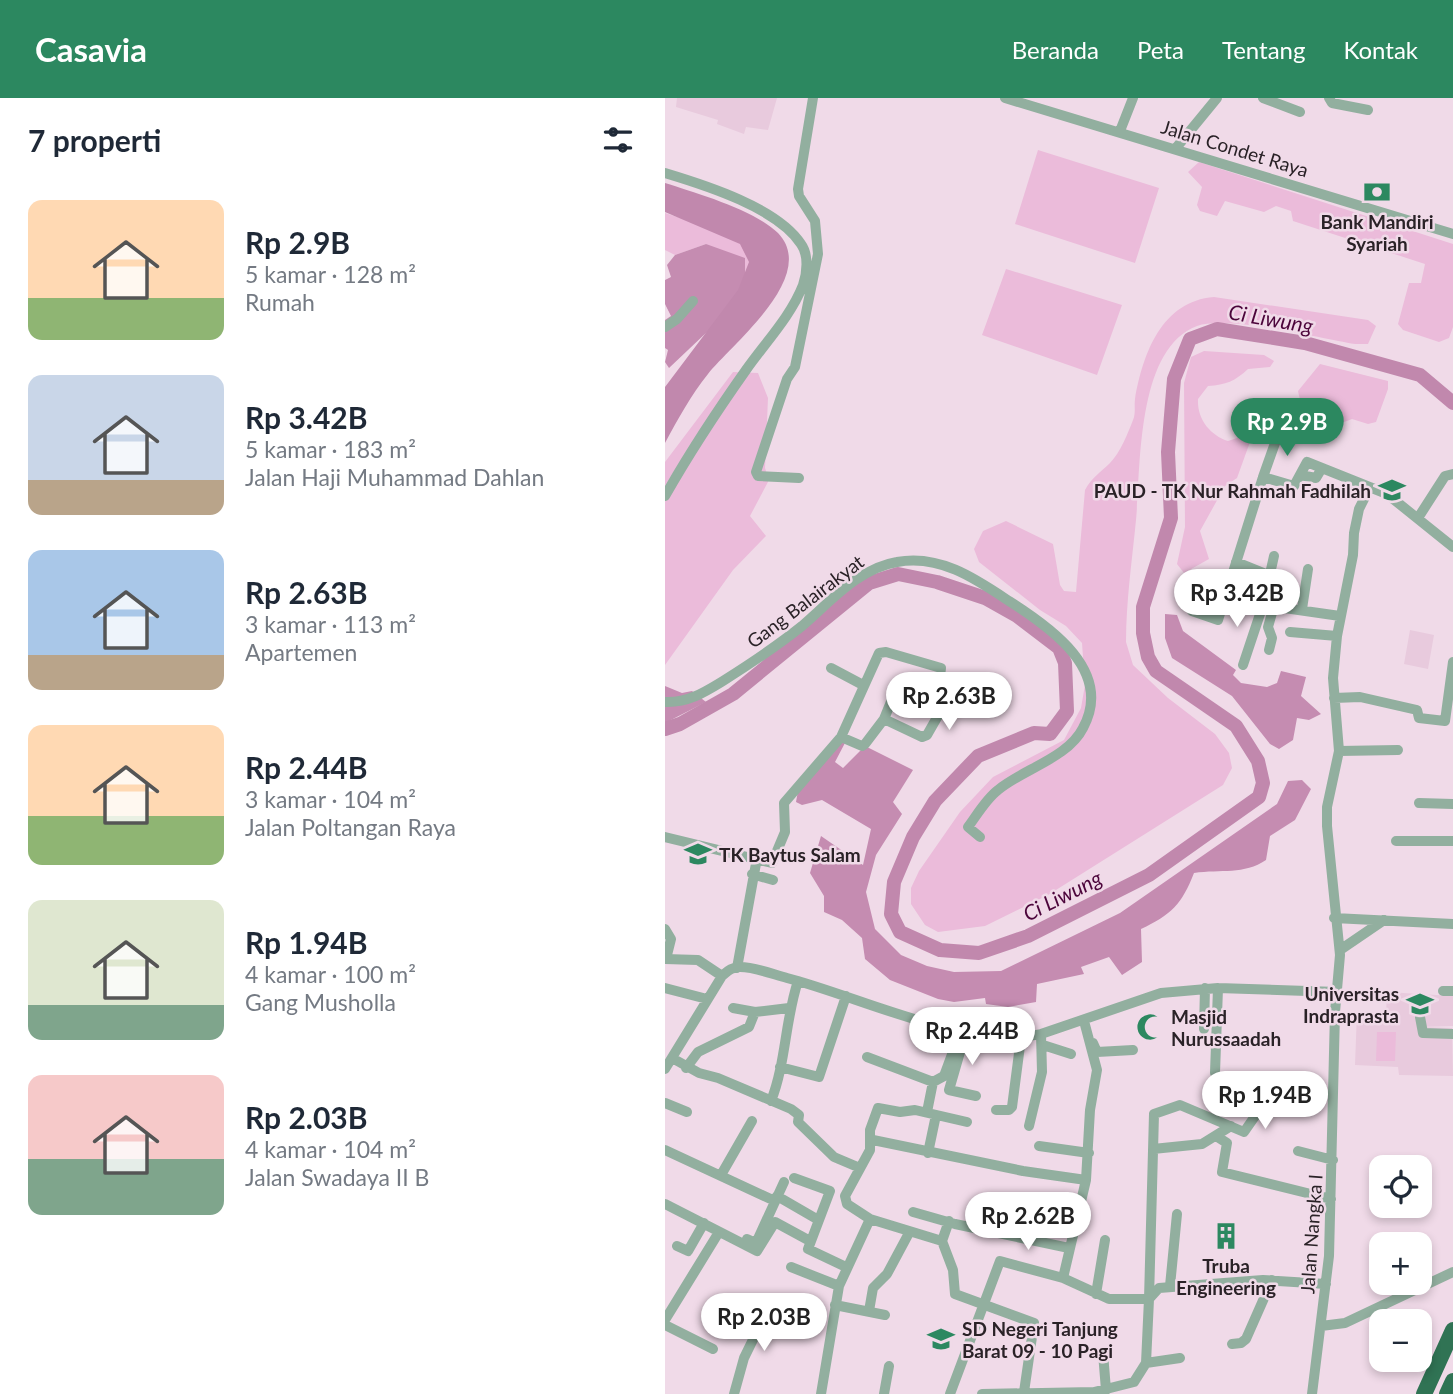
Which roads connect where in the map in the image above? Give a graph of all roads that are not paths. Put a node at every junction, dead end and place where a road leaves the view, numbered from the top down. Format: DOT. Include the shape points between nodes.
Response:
graph roads {
  1 [pos="813,98"];
  2 [pos="1133,98"];
  3 [pos="1217,98"];
  4 [pos="1263,98"];
  5 [pos="1329,98"];
  6 [pos="1012,99"];
  7 [pos="1368,110"];
  8 [pos="1300,112"];
  9 [pos="1120,131"];
  10 [pos="1176,148"];
  11 [pos="665,173"];
  12 [pos="1453,234"];
  13 [pos="693,301"];
  14 [pos="665,327"];
  15 [pos="1280,429"];
  16 [pos="1453,474"];
  17 [pos="1263,477"];
  18 [pos="799,478"];
  19 [pos="1370,487"];
  20 [pos="665,496"];
  21 [pos="1419,518"];
  22 [pos="1453,547"];
  23 [pos="1274,556"];
  24 [pos="1236,562"];
  25 [pos="1308,569"];
  26 [pos="1268,575"];
  27 [pos="1268,605"];
  28 [pos="1302,609"];
  29 [pos="1192,611"];
  30 [pos="1340,616"];
  31 [pos="1290,632"];
  32 [pos="1337,636"];
  33 [pos="1269,650"];
  34 [pos="1453,662"];
  35 [pos="1243,665"];
  36 [pos="831,668"];
  37 [pos="863,685"];
  38 [pos="893,697"];
  39 [pos="1335,698"];
  40 [pos="665,702"];
  41 [pos="884,719"];
  42 [pos="841,737"];
  43 [pos="1398,750"];
  44 [pos="1339,751"];
  45 [pos="1419,803"];
  46 [pos="1453,804"];
  47 [pos="665,837"];
  48 [pos="980,837"];
  49 [pos="1397,841"];
  50 [pos="1453,841"];
  51 [pos="757,858"];
  52 [pos="752,874"];
  53 [pos="773,880"];
  54 [pos="1334,918"];
  55 [pos="1384,920"];
  56 [pos="1453,924"];
  57 [pos="665,929"];
  58 [pos="1340,950"];
  59 [pos="665,959"];
  60 [pos="737,968"];
  61 [pos="722,976"];
  62 [pos="798,981"];
  63 [pos="665,988"];
  64 [pos="1205,988"];
  65 [pos="1217,988"];
  66 [pos="1337,992"];
  67 [pos="846,996"];
  68 [pos="707,999"];
  69 [pos="733,1008"];
  70 [pos="789,1008"];
  71 [pos="755,1012"];
  72 [pos="1420,1017"];
  73 [pos="1086,1020"];
  74 [pos="1204,1029"];
  75 [pos="964,1031"];
  76 [pos="1453,1034"];
  77 [pos="1021,1038"];
  78 [pos="1042,1040"];
  79 [pos="1133,1050"];
  80 [pos="1071,1054"];
  81 [pos="867,1057"];
  82 [pos="672,1058"];
  83 [pos="780,1067"];
  84 [pos="686,1068"];
  85 [pos="665,1069"];
  86 [pos="1215,1073"];
  87 [pos="933,1082"];
  88 [pos="1289,1090"];
  89 [pos="976,1096"];
  90 [pos="771,1101"];
  91 [pos="665,1103"];
  92 [pos="996,1110"];
  93 [pos="687,1112"];
  94 [pos="931,1114"];
  95 [pos="753,1121"];
  96 [pos="967,1122"];
  97 [pos="1029,1126"];
  98 [pos="1231,1126"];
  99 [pos="1216,1136"];
  100 [pos="873,1140"];
  101 [pos="1039,1146"];
  102 [pos="1153,1149"];
  103 [pos="665,1150"];
  104 [pos="1298,1151"];
  105 [pos="928,1153"];
  106 [pos="1089,1153"];
  107 [pos="1333,1160"];
  108 [pos="860,1168"];
  109 [pos="721,1175"];
  110 [pos="1086,1180"];
  111 [pos="776,1199"];
  112 [pos="1331,1199"];
  113 [pos="665,1204"];
  114 [pos="913,1212"];
  115 [pos="1177,1214"];
  116 [pos="814,1218"];
  117 [pos="870,1219"];
  118 [pos="949,1222"];
  119 [pos="703,1223"];
  120 [pos="722,1231"];
  121 [pos="909,1233"];
  122 [pos="1105,1240"];
  123 [pos="810,1241"];
  124 [pos="942,1241"];
  125 [pos="677,1246"];
  126 [pos="1069,1248"];
  127 [pos="791,1267"];
  128 [pos="846,1267"];
  129 [pos="1453,1272"];
  130 [pos="1063,1278"];
  131 [pos="1272,1280"];
  132 [pos="1326,1284"];
  133 [pos="839,1286"];
  134 [pos="1170,1286"];
  135 [pos="1095,1294"];
  136 [pos="1149,1299"];
  137 [pos="983,1302"];
  138 [pos="770,1305"];
  139 [pos="835,1305"];
  140 [pos="869,1311"];
  141 [pos="885,1315"];
  142 [pos="665,1323"];
  143 [pos="1321,1326"];
  144 [pos="1453,1330"];
  145 [pos="1232,1344"];
  146 [pos="713,1349"];
  147 [pos="1453,1352"];
  148 [pos="1103,1353"];
  149 [pos="1180,1358"];
  150 [pos="1146,1363"];
  151 [pos="889,1366"];
  152 [pos="1453,1381"];
  153 [pos="1134,1382"];
  154 [pos="1106,1390"];
  155 [pos="1425,1391"];
  156 [pos="1024,1392"];
  157 [pos="1087,1393"];
  158 [pos="734,1394"];
  159 [pos="821,1394"];
  160 [pos="884,1394"];
  161 [pos="950,1394"];
  162 [pos="982,1394"];
  163 [pos="1139,1394"];
  164 [pos="1312,1394"];
  165 [pos="1447,1394"];
  1 -- 18 [label="street" via="798,189 817,228 816,270 795,367 756,472 758,476"];
  2 -- 9 [label="street"];
  3 -- 10 [label="street"];
  4 -- 8 [label="street"];
  5 -- 7 [label="street" via="1332,103"];
  6 -- 9 [label="street, Jalan Condet Raya"];
  9 -- 10 [label="street, Jalan Condet Raya"];
  10 -- 12 [label="street, Jalan Condet Raya"];
  11 -- 20 [label="street" via="773,219 801,243 806,270 790,309 703,431"];
  13 -- 14 [label="street"];
  15 -- 17 [label="street"];
  16 -- 21 [label="street" via="1445,476"];
  17 -- 19 [label="street" via="1294,486 1307,462"];
  17 -- 24 [label="street"];
  19 -- 21 [label="street"];
  19 -- 30 [label="street, Jalan Nangka I" via="1357,521"];
  21 -- 22 [label="street"];
  23 -- 26 [label="street"];
  24 -- 26 [label="street"];
  24 -- 29 [label="street" via="1217,622"];
  25 -- 28 [label="street"];
  26 -- 27 [label="street"];
  27 -- 28 [label="street"];
  27 -- 33 [label="street"];
  27 -- 35 [label="street"];
  28 -- 30 [label="street"];
  30 -- 32 [label="street, Jalan Nangka I"];
  31 -- 32 [label="street"];
  32 -- 39 [label="street, Jalan Nangka I"];
  34 -- 39 [label="street" via="1445,721 1419,718 1417,710 1360,697"];
  36 -- 37 [label="street"];
  37 -- 41 [label="street" via="882,652 941,668 938,694 947,700 927,735 922,737"];
  37 -- 42 [label="street"];
  38 -- 41 [label="street"];
  39 -- 44 [label="street, Jalan Nangka I"];
  40 -- 48 [label="street, Gang Balairakyat" via="692,698 735,674 858,578 883,566 923,562 972,576 1060,636 1081,663 1091,702 1080,734 994,793 968,827"];
  41 -- 42 [label="street" via="864,746"];
  42 -- 51 [label="street" via="785,802 786,830 774,862"];
  43 -- 44 [label="street"];
  44 -- 54 [label="street, Jalan Nangka I" via="1327,807"];
  45 -- 46 [label="street"];
  47 -- 51 [label="street"];
  49 -- 50 [label="street"];
  51 -- 52 [label="street"];
  52 -- 53 [label="street"];
  52 -- 60 [label="street"];
  54 -- 55 [label="street"];
  54 -- 58 [label="street, Jalan Nangka I"];
  55 -- 56 [label="street"];
  55 -- 58 [label="street"];
  57 -- 59 [label="street" via="671,935"];
  58 -- 66 [label="street, Jalan Nangka I"];
  59 -- 61 [label="street" via="698,960"];
  60 -- 61 [label="street"];
  60 -- 62 [label="street"];
  61 -- 68 [label="street"];
  62 -- 67 [label="street"];
  62 -- 70 [label="street"];
  63 -- 68 [label="street"];
  64 -- 65 [label="street"];
  64 -- 73 [label="street" via="1147,996"];
  64 -- 74 [label="street"];
  65 -- 66 [label="street"];
  65 -- 86 [label="street"];
  66 -- 107 [label="street, Jalan Nangka I"];
  67 -- 75 [label="street"];
  67 -- 83 [label="street" via="820,1076"];
  68 -- 82 [label="street"];
  69 -- 71 [label="street"];
  70 -- 71 [label="street"];
  70 -- 83 [label="street"];
  71 -- 84 [label="street" via="749,1027 698,1052"];
  72 -- 76 [label="street" via="1423,1033"];
  73 -- 78 [label="street"];
  73 -- 79 [label="street" via="1097,1052"];
  73 -- 106 [label="street" via="1097,1070"];
  75 -- 77 [label="street"];
  75 -- 87 [label="street" via="944,1076"];
  75 -- 89 [label="street" via="949,1087"];
  77 -- 78 [label="street"];
  77 -- 92 [label="street" via="1012,1107"];
  78 -- 80 [label="street"];
  78 -- 97 [label="street" via="1042,1072"];
  81 -- 87 [label="street"];
  82 -- 84 [label="street"];
  82 -- 85 [label="street"];
  83 -- 90 [label="street"];
  84 -- 90 [label="street"];
  87 -- 94 [label="street"];
  88 -- 98 [label="street" via="1275,1087 1243,1132"];
  90 -- 108 [label="street" via="798,1114 798,1122 834,1157"];
  91 -- 93 [label="street"];
  94 -- 96 [label="street"];
  94 -- 100 [label="street" via="880,1107 870,1130"];
  94 -- 105 [label="street"];
  95 -- 109 [label="street"];
  98 -- 99 [label="street"];
  98 -- 102 [label="street" via="1180,1105 1169,1107 1154,1114"];
  99 -- 102 [label="street" via="1198,1145"];
  99 -- 112 [label="street" via="1227,1143 1221,1172"];
  100 -- 105 [label="street"];
  100 -- 108 [label="street"];
  101 -- 106 [label="street"];
  102 -- 136 [label="street"];
  103 -- 109 [label="street"];
  104 -- 107 [label="street"];
  105 -- 110 [label="street"];
  106 -- 110 [label="street"];
  107 -- 112 [label="street, Jalan Nangka I"];
  108 -- 117 [label="street" via="845,1202"];
  109 -- 111 [label="street"];
  110 -- 126 [label="street"];
  111 -- 116 [label="street"];
  111 -- 120 [label="street" via="755,1244"];
  111 -- 123 [label="street" via="789,1180 830,1191"];
  112 -- 132 [label="street, Jalan Nangka I"];
  113 -- 119 [label="street"];
  114 -- 118 [label="street"];
  115 -- 134 [label="street"];
  117 -- 121 [label="street"];
  117 -- 128 [label="street"];
  118 -- 124 [label="street"];
  118 -- 126 [label="street"];
  119 -- 120 [label="street"];
  119 -- 125 [label="street" via="688,1251"];
  120 -- 123 [label="street" via="759,1251 776,1222"];
  120 -- 142 [label="street"];
  121 -- 124 [label="street"];
  121 -- 140 [label="street" via="887,1274 873,1288"];
  122 -- 135 [label="street"];
  123 -- 128 [label="street" via="809,1251"];
  124 -- 137 [label="street" via="953,1270 954,1293"];
  126 -- 130 [label="street"];
  127 -- 133 [label="street"];
  128 -- 133 [label="street"];
  129 -- 143 [label="street" via="1345,1322"];
  130 -- 135 [label="street"];
  130 -- 137 [label="street" via="998,1262"];
  131 -- 132 [label="street"];
  131 -- 134 [label="street"];
  131 -- 145 [label="street" via="1244,1342"];
  132 -- 143 [label="street, Jalan Nangka I"];
  133 -- 139 [label="street"];
  134 -- 136 [label="street" via="1155,1290"];
  135 -- 136 [label="street" via="1124,1301"];
  136 -- 150 [label="street"];
  137 -- 156 [label="street" via="1034,1322"];
  137 -- 161 [label="street"];
  138 -- 158 [label="street" via="744,1358"];
  139 -- 140 [label="street"];
  139 -- 159 [label="street"];
  140 -- 141 [label="street"];
  142 -- 146 [label="street"];
  143 -- 164 [label="street, Jalan Nangka I"];
  144 -- 155 [label="highway"];
  147 -- 155 [label="highway" via="1442,1376"];
  148 -- 154 [label="street"];
  149 -- 150 [label="street"];
  150 -- 153 [label="street"];
  151 -- 160 [label="street"];
  152 -- 165 [label="highway"];
  153 -- 154 [label="street"];
  153 -- 163 [label="street"];
  154 -- 157 [label="street"];
  156 -- 157 [label="street"];
  156 -- 162 [label="street"];
}
